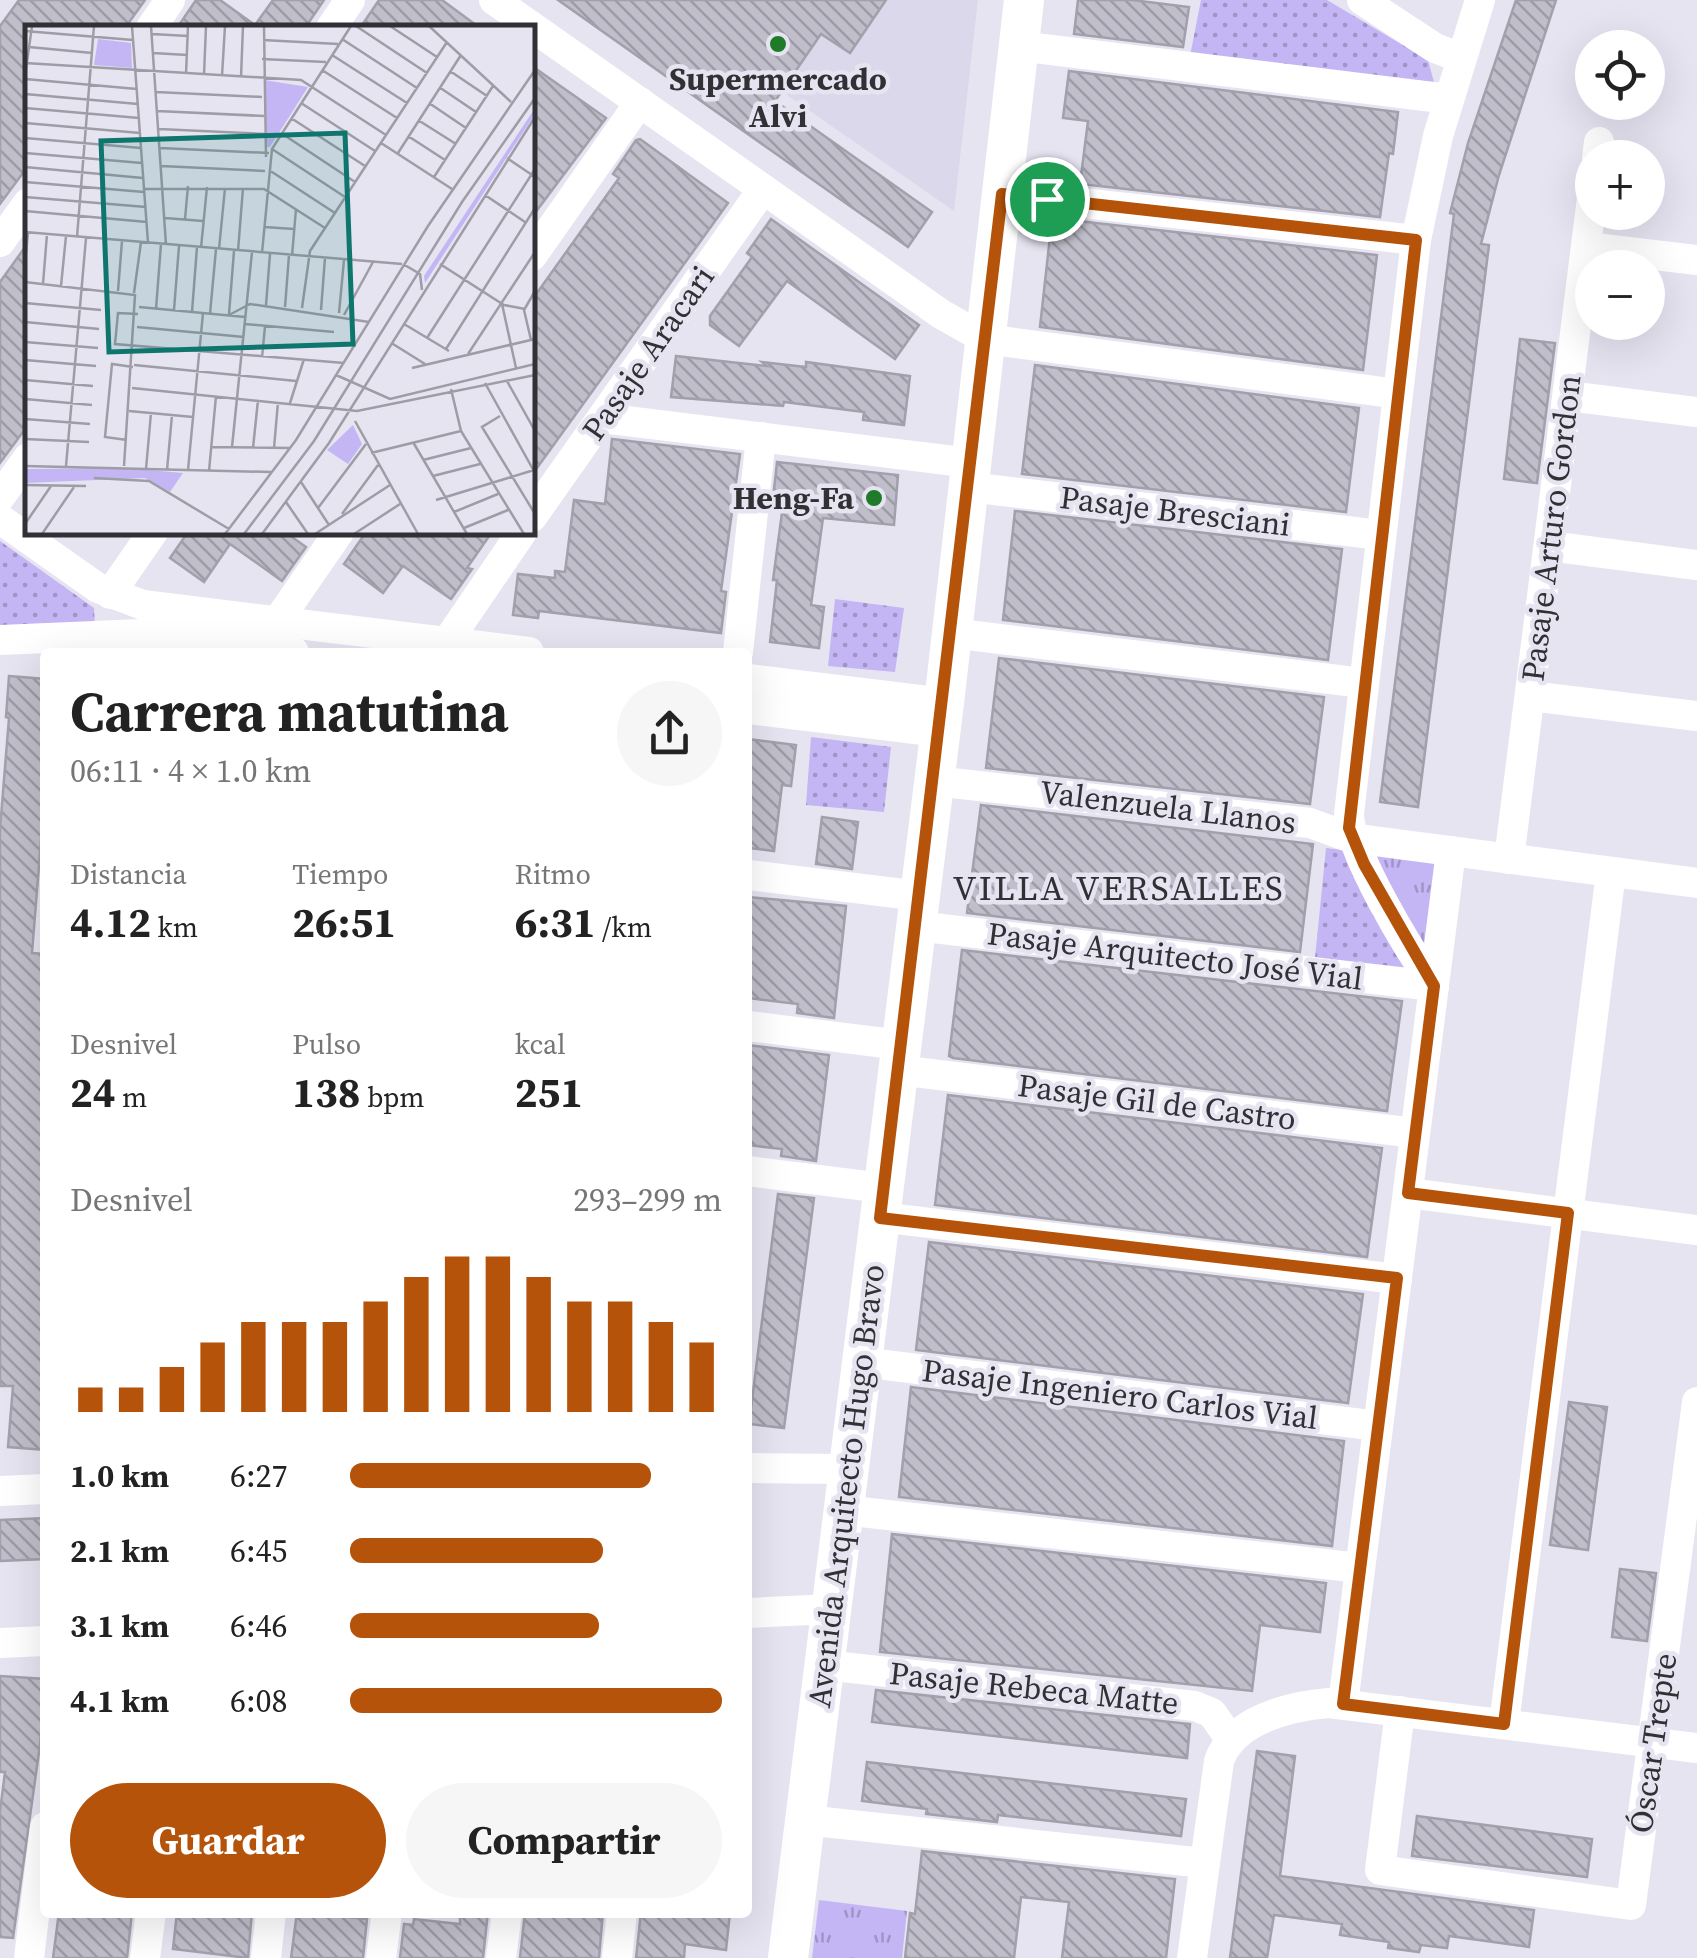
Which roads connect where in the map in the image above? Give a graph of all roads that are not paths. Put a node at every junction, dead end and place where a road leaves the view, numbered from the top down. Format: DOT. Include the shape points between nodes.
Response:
graph roads {
  1 [pos="170,0"];
  2 [pos="350,0"];
  3 [pos="1024,0"];
  4 [pos="1362,0"];
  5 [pos="1480,0"];
  6 [pos="153,25"];
  7 [pos="333,25"];
  8 [pos="535,33"];
  9 [pos="1019,46"];
  10 [pos="1462,58"];
  11 [pos="1449,99"];
  12 [pos="640,102"];
  13 [pos="764,189"];
  14 [pos="1002,194"];
  15 [pos="25,207"];
  16 [pos="1588,230"];
  17 [pos="1416,240"];
  18 [pos="0,242"];
  19 [pos="1586,247"];
  20 [pos="535,252"];
  21 [pos="1697,260"];
  22 [pos="985,339"];
  23 [pos="1398,394"];
  24 [pos="1568,396"];
  25 [pos="1697,412"];
  26 [pos="602,418"];
  27 [pos="761,437"];
  28 [pos="25,462"];
  29 [pos="970,475"];
  30 [pos="0,497"];
  31 [pos="535,513"];
  32 [pos="0,519"];
  33 [pos="151,535"];
  34 [pos="337,535"];
  35 [pos="520,535"];
  36 [pos="1381,535"];
  37 [pos="1549,546"];
  38 [pos="1697,564"];
  39 [pos="110,594"];
  40 [pos="276,622"];
  41 [pos="141,630"];
  42 [pos="952,633"];
  43 [pos="0,640"];
  44 [pos="442,647"];
  45 [pos="264,648"];
  46 [pos="738,648"];
  47 [pos="752,680"];
  48 [pos="1363,682"];
  49 [pos="1530,696"];
  50 [pos="752,708"];
  51 [pos="1697,716"];
  52 [pos="942,717"];
  53 [pos="934,781"];
  54 [pos="1351,838"];
  55 [pos="1451,851"];
  56 [pos="1509,858"];
  57 [pos="1610,872"];
  58 [pos="752,876"];
  59 [pos="1697,883"];
  60 [pos="918,911"];
  61 [pos="1434,986"];
  62 [pos="752,1027"];
  63 [pos="899,1058"];
  64 [pos="1415,1134"];
  65 [pos="752,1172"];
  66 [pos="1408,1193"];
  67 [pos="882,1203"];
  68 [pos="1568,1213"];
  69 [pos="1697,1230"];
  70 [pos="1397,1278"];
  71 [pos="862,1362"];
  72 [pos="1697,1402"];
  73 [pos="1378,1426"];
  74 [pos="752,1468"];
  75 [pos="848,1470"];
  76 [pos="40,1489"];
  77 [pos="0,1491"];
  78 [pos="843,1510"];
  79 [pos="1360,1568"];
  80 [pos="831,1609"];
  81 [pos="752,1613"];
  82 [pos="40,1641"];
  83 [pos="0,1642"];
  84 [pos="824,1665"];
  85 [pos="1343,1704"];
  86 [pos="1400,1711"];
  87 [pos="1504,1724"];
  88 [pos="1230,1739"];
  89 [pos="1653,1742"];
  90 [pos="1697,1748"];
  91 [pos="805,1820"];
  92 [pos="1204,1864"];
  93 [pos="40,1868"];
  94 [pos="149,1918"];
  95 [pos="270,1918"];
  96 [pos="386,1918"];
  97 [pos="506,1918"];
  98 [pos="621,1918"];
  99 [pos="29,1958"];
  100 [pos="145,1958"];
  101 [pos="266,1958"];
  102 [pos="381,1958"];
  103 [pos="501,1958"];
  104 [pos="617,1958"];
  105 [pos="788,1958"];
  106 [pos="1192,1958"];
  1 -- 6 [label="street"];
  2 -- 7 [label="street"];
  3 -- 9 [label="street, Avenida Arquitecto Hugo Bravo"];
  4 -- 10 [label="street" via="1434,48"];
  5 -- 10 [label="street"];
  8 -- 12 [label="street"];
  9 -- 11 [label="street"];
  9 -- 14 [label="street, Avenida Arquitecto Hugo Bravo"];
  10 -- 11 [label="street"];
  11 -- 17 [label="street"];
  12 -- 13 [label="street"];
  12 -- 20 [label="street"];
  13 -- 22 [label="street"];
  13 -- 26 [label="street, Pasaje Aracari"];
  14 -- 17 [label="street"];
  14 -- 22 [label="street, Avenida Arquitecto Hugo Bravo"];
  15 -- 18 [label="street"];
  16 -- 19 [label="street, Pasaje Arturo Gordon"];
  17 -- 23 [label="street"];
  19 -- 21 [label="street"];
  19 -- 24 [label="street, Pasaje Arturo Gordon"];
  22 -- 23 [label="street"];
  22 -- 29 [label="street, Avenida Arquitecto Hugo Bravo"];
  23 -- 36 [label="street"];
  24 -- 25 [label="street"];
  24 -- 37 [label="street, Pasaje Arturo Gordon"];
  26 -- 27 [label="street, Pasaje Bresciani"];
  26 -- 31 [label="street, Pasaje Aracari"];
  27 -- 29 [label="street, Pasaje Bresciani"];
  27 -- 46 [label="street"];
  28 -- 30 [label="street"];
  29 -- 36 [label="street, Pasaje Bresciani"];
  29 -- 42 [label="street, Avenida Arquitecto Hugo Bravo"];
  32 -- 39 [label="street"];
  33 -- 39 [label="street"];
  34 -- 40 [label="street"];
  35 -- 44 [label="street"];
  36 -- 48 [label="street"];
  37 -- 38 [label="street"];
  37 -- 49 [label="street, Pasaje Arturo Gordon"];
  39 -- 41 [label="street"];
  40 -- 41 [label="street"];
  40 -- 44 [label="street"];
  41 -- 43 [label="street"];
  41 -- 45 [label="street"];
  42 -- 48 [label="street"];
  42 -- 52 [label="street, Avenida Arquitecto Hugo Bravo"];
  47 -- 52 [label="street"];
  48 -- 54 [label="street"];
  49 -- 51 [label="street"];
  49 -- 56 [label="street, Pasaje Arturo Gordon"];
  50 -- 52 [label="street"];
  52 -- 53 [label="street, Avenida Arquitecto Hugo Bravo"];
  53 -- 54 [label="street, Valenzuela Llanos" via="1310,823"];
  53 -- 60 [label="street, Avenida Arquitecto Hugo Bravo"];
  54 -- 55 [label="street, Valenzuela Llanos"];
  54 -- 61 [label="street"];
  55 -- 56 [label="street, Valenzuela Llanos"];
  55 -- 61 [label="street"];
  56 -- 57 [label="street, Valenzuela Llanos"];
  57 -- 59 [label="street, Valenzuela Llanos"];
  57 -- 68 [label="street"];
  58 -- 60 [label="street, Pasaje Arquitecto José Vial"];
  60 -- 61 [label="street, Pasaje Arquitecto José Vial"];
  60 -- 63 [label="street, Avenida Arquitecto Hugo Bravo"];
  61 -- 64 [label="street"];
  62 -- 63 [label="street, Pasaje Gil de Castro"];
  63 -- 64 [label="street, Pasaje Gil de Castro"];
  63 -- 67 [label="street, Avenida Arquitecto Hugo Bravo"];
  64 -- 66 [label="street"];
  65 -- 67 [label="street"];
  66 -- 68 [label="street"];
  66 -- 70 [label="street"];
  67 -- 70 [label="street"];
  67 -- 71 [label="street, Avenida Arquitecto Hugo Bravo"];
  68 -- 69 [label="street"];
  68 -- 87 [label="street"];
  70 -- 73 [label="street"];
  71 -- 73 [label="street, Pasaje Ingeniero Carlos Vial"];
  71 -- 75 [label="street, Avenida Arquitecto Hugo Bravo"];
  72 -- 89 [label="street, Óscar Trepte"];
  73 -- 79 [label="street"];
  74 -- 75 [label="street"];
  75 -- 78 [label="street, Avenida Arquitecto Hugo Bravo"];
  76 -- 77 [label="street"];
  78 -- 79 [label="street"];
  78 -- 80 [label="street, Avenida Arquitecto Hugo Bravo"];
  79 -- 85 [label="street"];
  80 -- 81 [label="street"];
  80 -- 84 [label="street, Avenida Arquitecto Hugo Bravo"];
  82 -- 83 [label="street"];
  84 -- 88 [label="street, Pasaje Rebeca Matte" via="1196,1706 1212,1713"];
  84 -- 91 [label="street, Avenida Arquitecto Hugo Bravo"];
  85 -- 86 [label="street"];
  85 -- 88 [label="street" via="1308,1706"];
  86 -- 87 [label="street"];
  86 -- 89 [label="street, Óscar Trepte" via="1380,1870 1631,1905"];
  87 -- 89 [label="street"];
  88 -- 92 [label="street" via="1219,1761"];
  89 -- 90 [label="street"];
  91 -- 92 [label="street"];
  91 -- 105 [label="street, Avenida Arquitecto Hugo Bravo"];
  92 -- 106 [label="street"];
  93 -- 99 [label="street"];
  94 -- 100 [label="street"];
  95 -- 101 [label="street"];
  96 -- 102 [label="street"];
  97 -- 103 [label="street"];
  98 -- 104 [label="street"];
}
